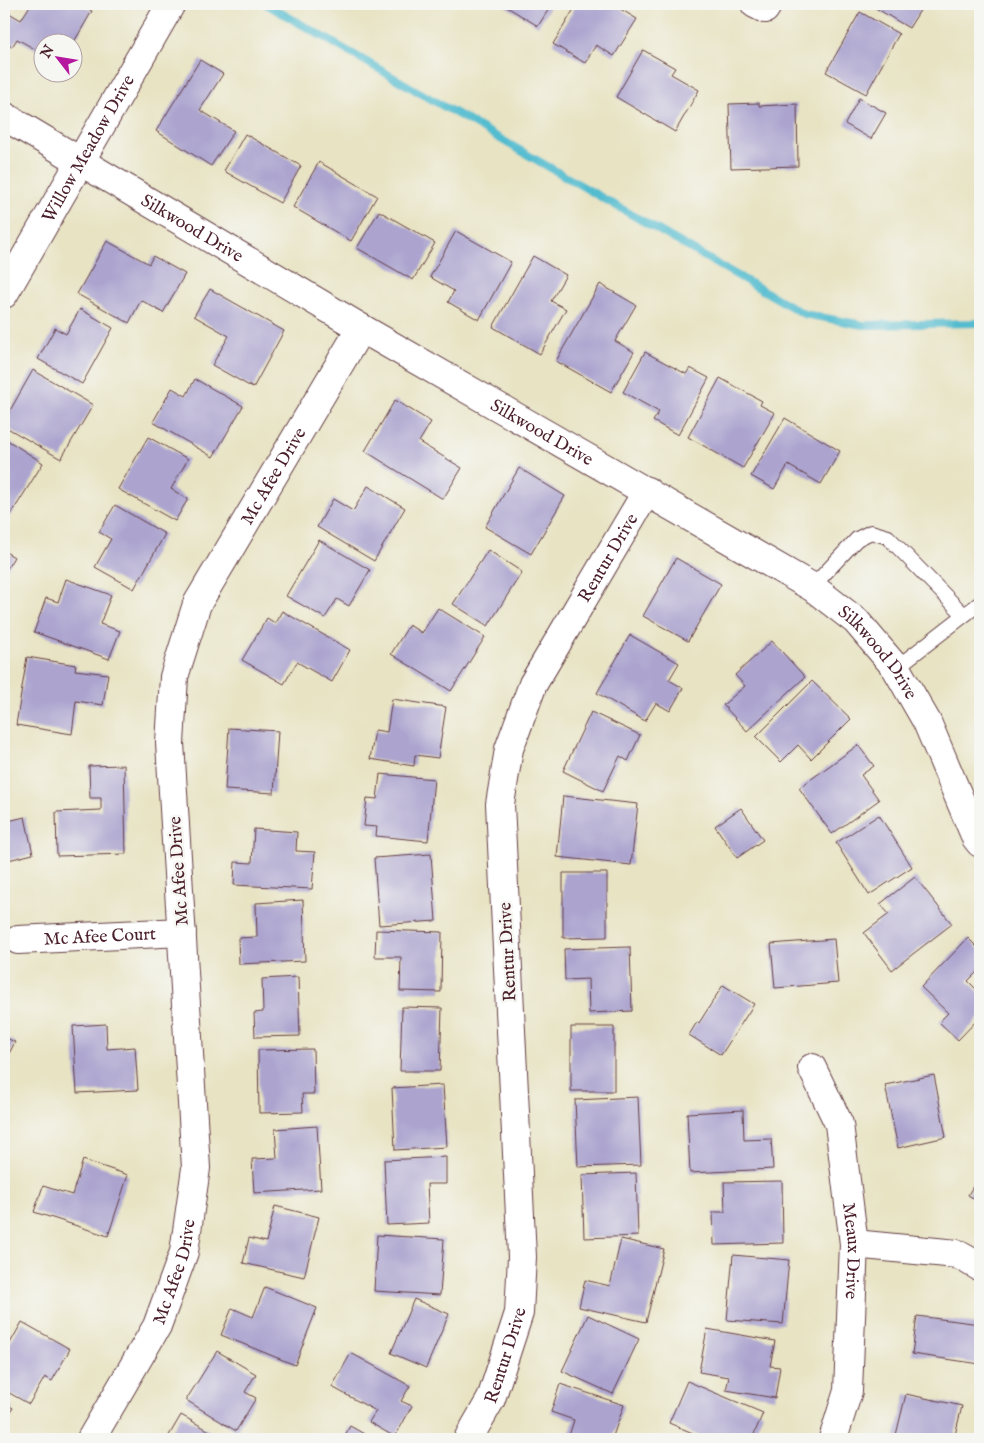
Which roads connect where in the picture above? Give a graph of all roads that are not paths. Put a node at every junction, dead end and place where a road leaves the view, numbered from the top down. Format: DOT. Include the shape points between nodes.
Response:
graph roads {
  1 [pos="171,4"];
  2 [pos="756,4"];
  3 [pos="768,4"];
  4 [pos="4,116"];
  5 [pos="81,161"];
  6 [pos="4,294"];
  7 [pos="361,328"];
  8 [pos="647,491"];
  9 [pos="812,587"];
  10 [pos="980,603"];
  11 [pos="964,615"];
  12 [pos="896,668"];
  13 [pos="980,843"];
  14 [pos="182,932"];
  15 [pos="18,940"];
  16 [pos="812,1068"];
  17 [pos="854,1244"];
  18 [pos="980,1267"];
  19 [pos="91,1439"];
  20 [pos="468,1439"];
  21 [pos="833,1439"];
  1 -- 5 [label="street, Willow Meadow Drive"];
  2 -- 3 [label="street" via="765,9"];
  4 -- 5 [label="street, Silkwood Drive"];
  5 -- 6 [label="street, Willow Meadow Drive"];
  5 -- 7 [label="street, Silkwood Drive"];
  7 -- 8 [label="street, Silkwood Drive"];
  7 -- 14 [label="street, Mc Afee Drive" via="197,604 174,677 170,743"];
  8 -- 9 [label="street, Silkwood Drive"];
  8 -- 20 [label="street, Rentur Drive" via="533,684 509,748 500,804 522,1258 519,1313 491,1399"];
  9 -- 11 [label="lane" via="857,539 871,532 888,537"];
  9 -- 12 [label="street, Silkwood Drive" via="856,621"];
  10 -- 11 [label="lane"];
  11 -- 12 [label="lane"];
  12 -- 13 [label="street, Silkwood Drive" via="927,722"];
  14 -- 15 [label="street, Mc Afee Court"];
  14 -- 19 [label="street, Mc Afee Drive" via="196,1168 184,1252 157,1326"];
  16 -- 17 [label="street, Meaux Drive" via="839,1124"];
  17 -- 18 [label="street" via="957,1254"];
  17 -- 21 [label="street, Meaux Drive" via="848,1391"];
}
